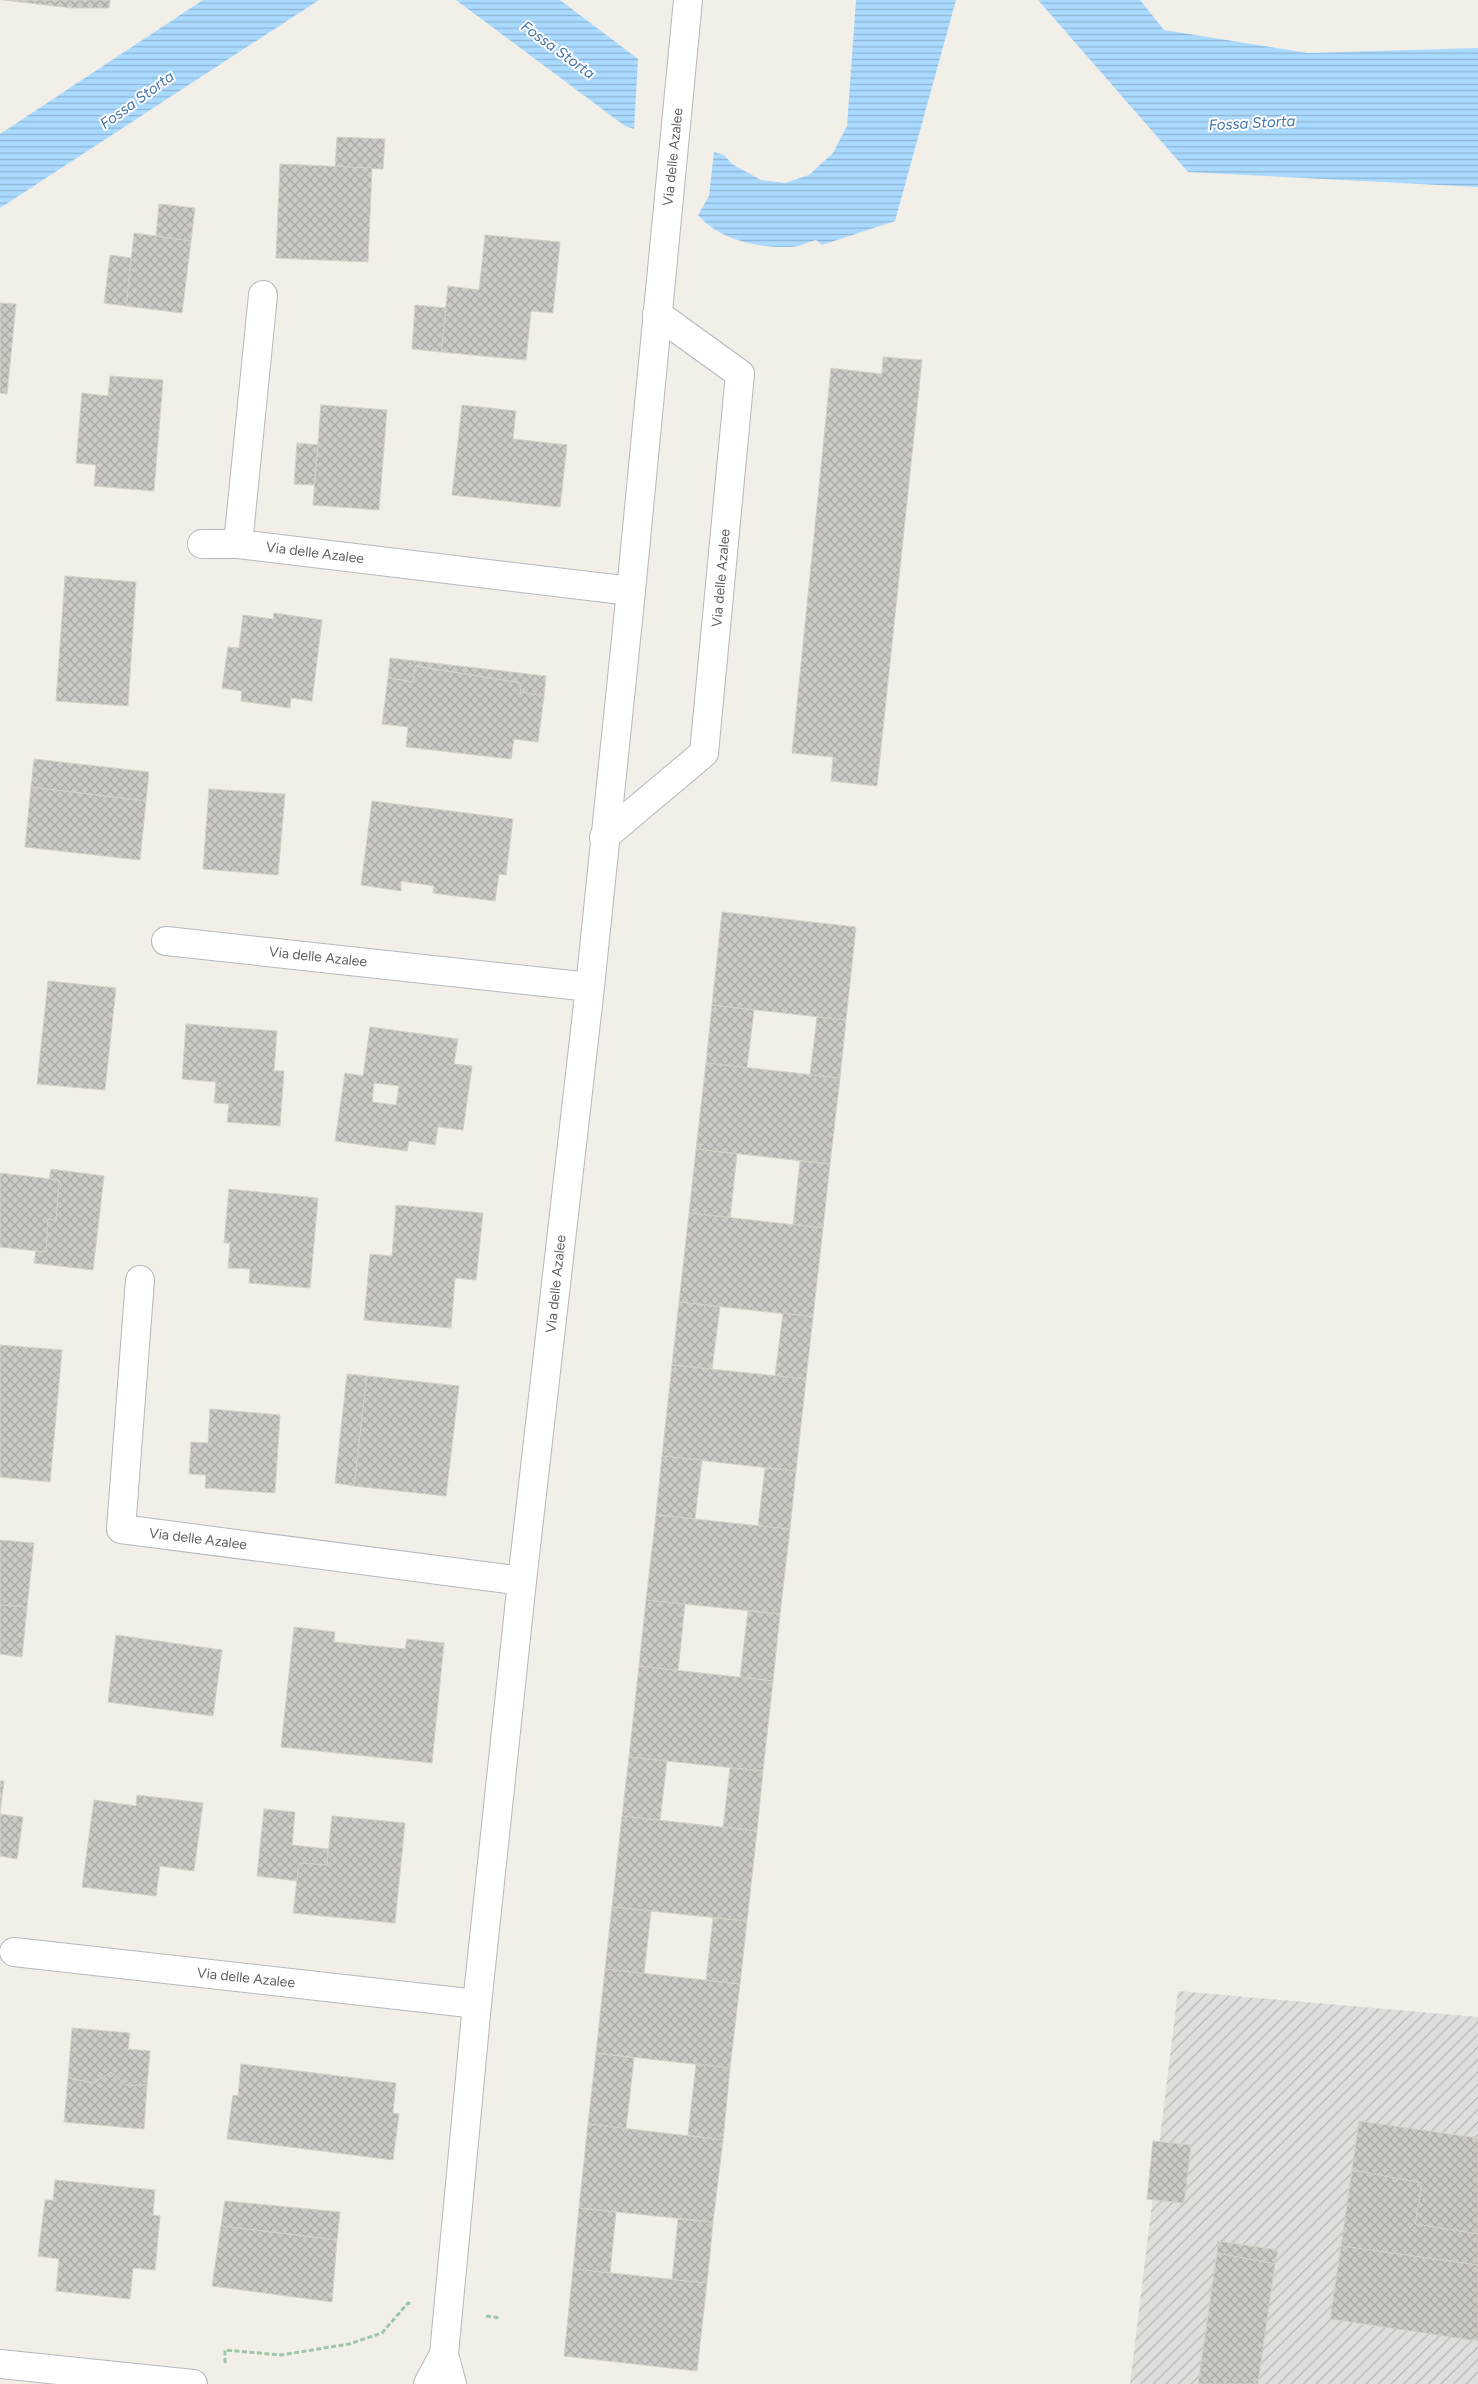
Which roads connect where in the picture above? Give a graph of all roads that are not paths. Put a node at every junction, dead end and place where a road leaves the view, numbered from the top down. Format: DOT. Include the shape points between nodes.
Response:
graph roads {
  1 [pos="688,0"];
  2 [pos="263,295"];
  3 [pos="657,314"];
  4 [pos="202,544"];
  5 [pos="238,544"];
  6 [pos="631,591"];
  7 [pos="604,837"];
  8 [pos="166,941"];
  9 [pos="590,987"];
  10 [pos="140,1280"];
  11 [pos="522,1581"];
  12 [pos="14,1952"];
  13 [pos="478,2004"];
  14 [pos="444,2354"];
  15 [pos="0,2364"];
  16 [pos="193,2384"];
  17 [pos="428,2384"];
  18 [pos="452,2384"];
  1 -- 3 [label="street, Via delle Azalee"];
  2 -- 5 [label="street"];
  3 -- 6 [label="street, Via delle Azalee"];
  3 -- 7 [label="street, Via delle Azalee" via="740,374 704,753"];
  4 -- 5 [label="street, Via delle Azalee"];
  5 -- 6 [label="street, Via delle Azalee"];
  6 -- 7 [label="street, Via delle Azalee"];
  7 -- 9 [label="street, Via delle Azalee"];
  8 -- 9 [label="street, Via delle Azalee"];
  9 -- 11 [label="street, Via delle Azalee"];
  10 -- 11 [label="street, Via delle Azalee" via="121,1529"];
  11 -- 13 [label="street, Via delle Azalee"];
  12 -- 13 [label="street, Via delle Azalee"];
  13 -- 14 [label="street, Via delle Azalee"];
  14 -- 17 [label="street, Via delle Azalee"];
  14 -- 18 [label="street, Via delle Azalee"];
  15 -- 16 [label="street"];
}
